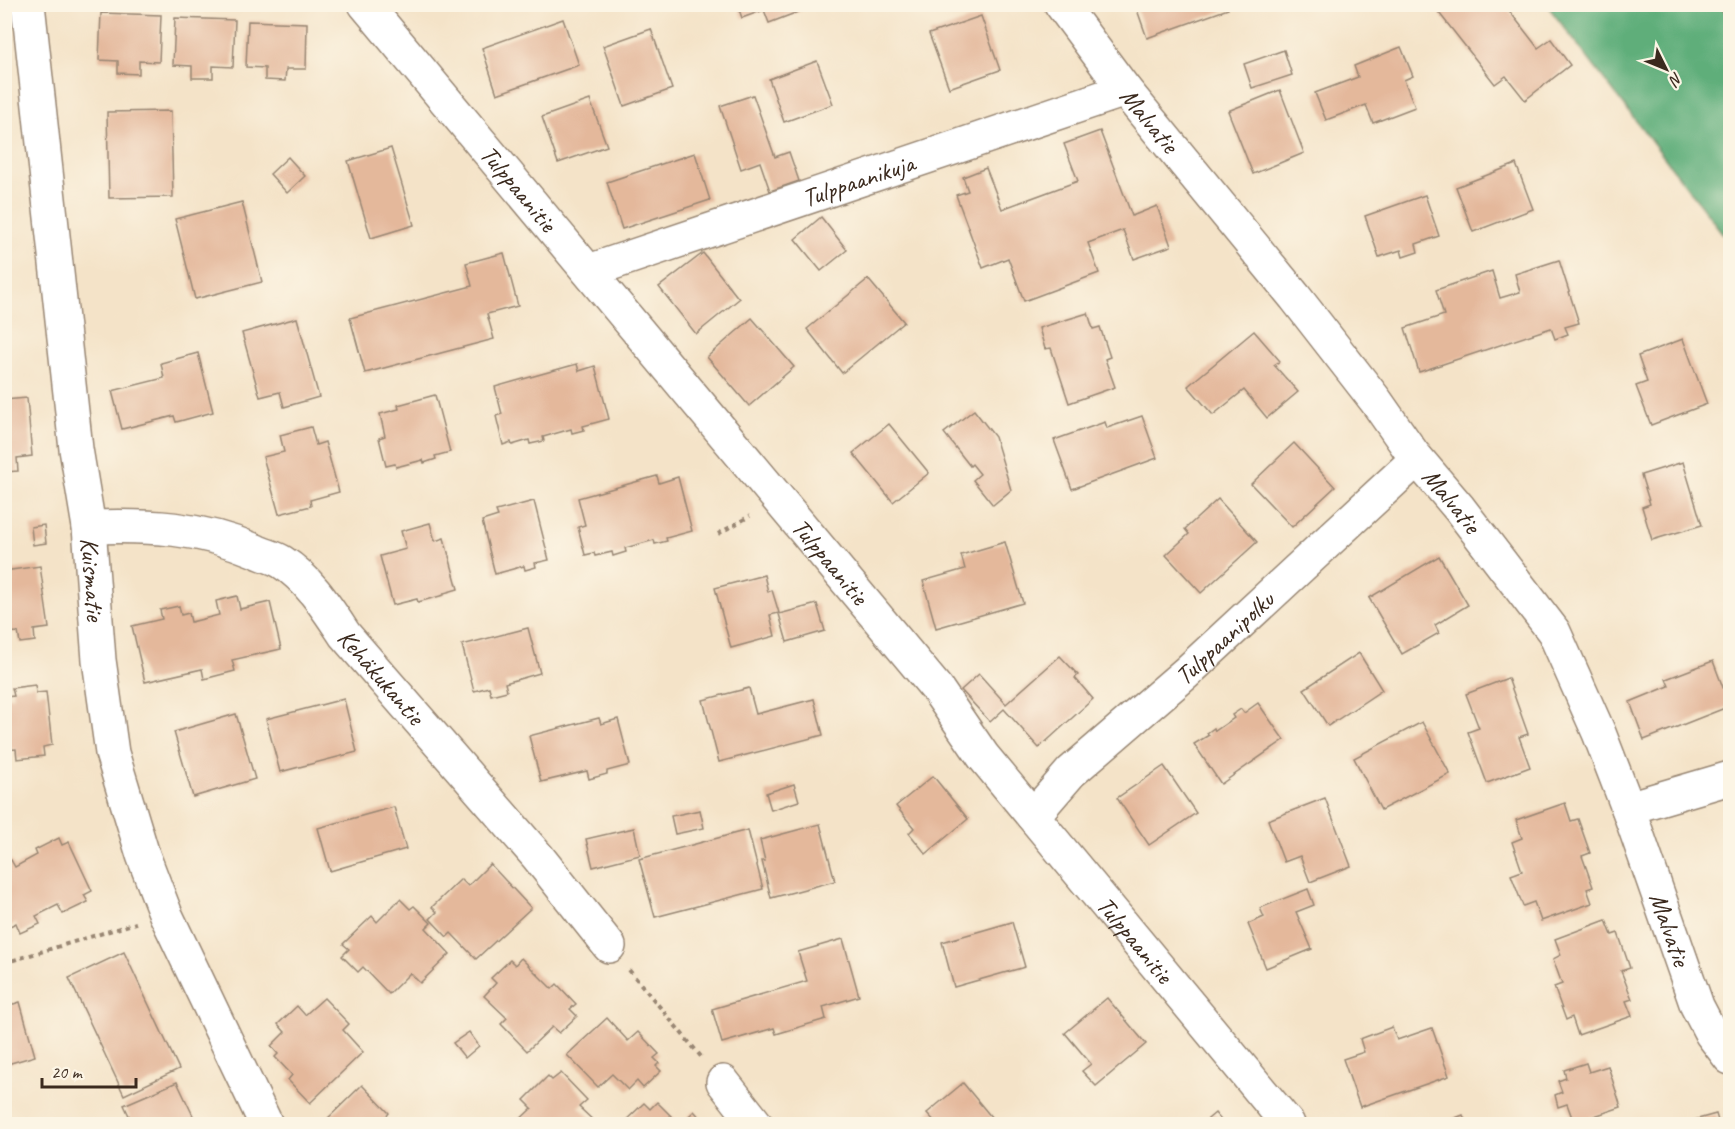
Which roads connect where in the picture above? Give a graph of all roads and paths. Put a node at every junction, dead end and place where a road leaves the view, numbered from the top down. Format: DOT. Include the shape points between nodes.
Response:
graph roads {
  1 [pos="28,4"];
  2 [pos="365,4"];
  3 [pos="1062,4"];
  4 [pos="1715,4"];
  5 [pos="1731,19"];
  6 [pos="1125,90"];
  7 [pos="589,271"];
  8 [pos="1417,459"];
  9 [pos="89,526"];
  10 [pos="1731,778"];
  11 [pos="1628,808"];
  12 [pos="1033,816"];
  13 [pos="145,920"];
  14 [pos="609,946"];
  15 [pos="4,963"];
  16 [pos="1731,1058"];
  17 [pos="723,1082"];
  18 [pos="266,1125"];
  19 [pos="756,1125"];
  20 [pos="1288,1125"];
  1 -- 9 [label="street, Kuismatie" via="76,449"];
  2 -- 7 [label="street, Tulppaanitie"];
  3 -- 6 [label="street, Malvatie"];
  4 -- 5 [label="path"];
  6 -- 7 [label="street, Tulppaanikuja"];
  6 -- 8 [label="street, Malvatie" via="1295,297"];
  7 -- 12 [label="street, Tulppaanitie" via="937,689 983,756"];
  8 -- 11 [label="street, Malvatie" via="1554,632"];
  8 -- 12 [label="street, Tulppaanipolku" via="1186,673 1071,772"];
  9 -- 14 [label="street, Kehäkukantie" via="189,530 281,562 318,594 345,634 531,849"];
  9 -- 18 [label="street, Kuismatie" via="99,660 112,753 125,797 166,915"];
  10 -- 11 [label="street"];
  11 -- 16 [label="street, Malvatie" via="1697,1006 1711,1034"];
  12 -- 20 [label="street, Tulppaanitie"];
  13 -- 15 [label="path"];
  14 -- 17 [label="path"];
  17 -- 19 [label="street"];
}
